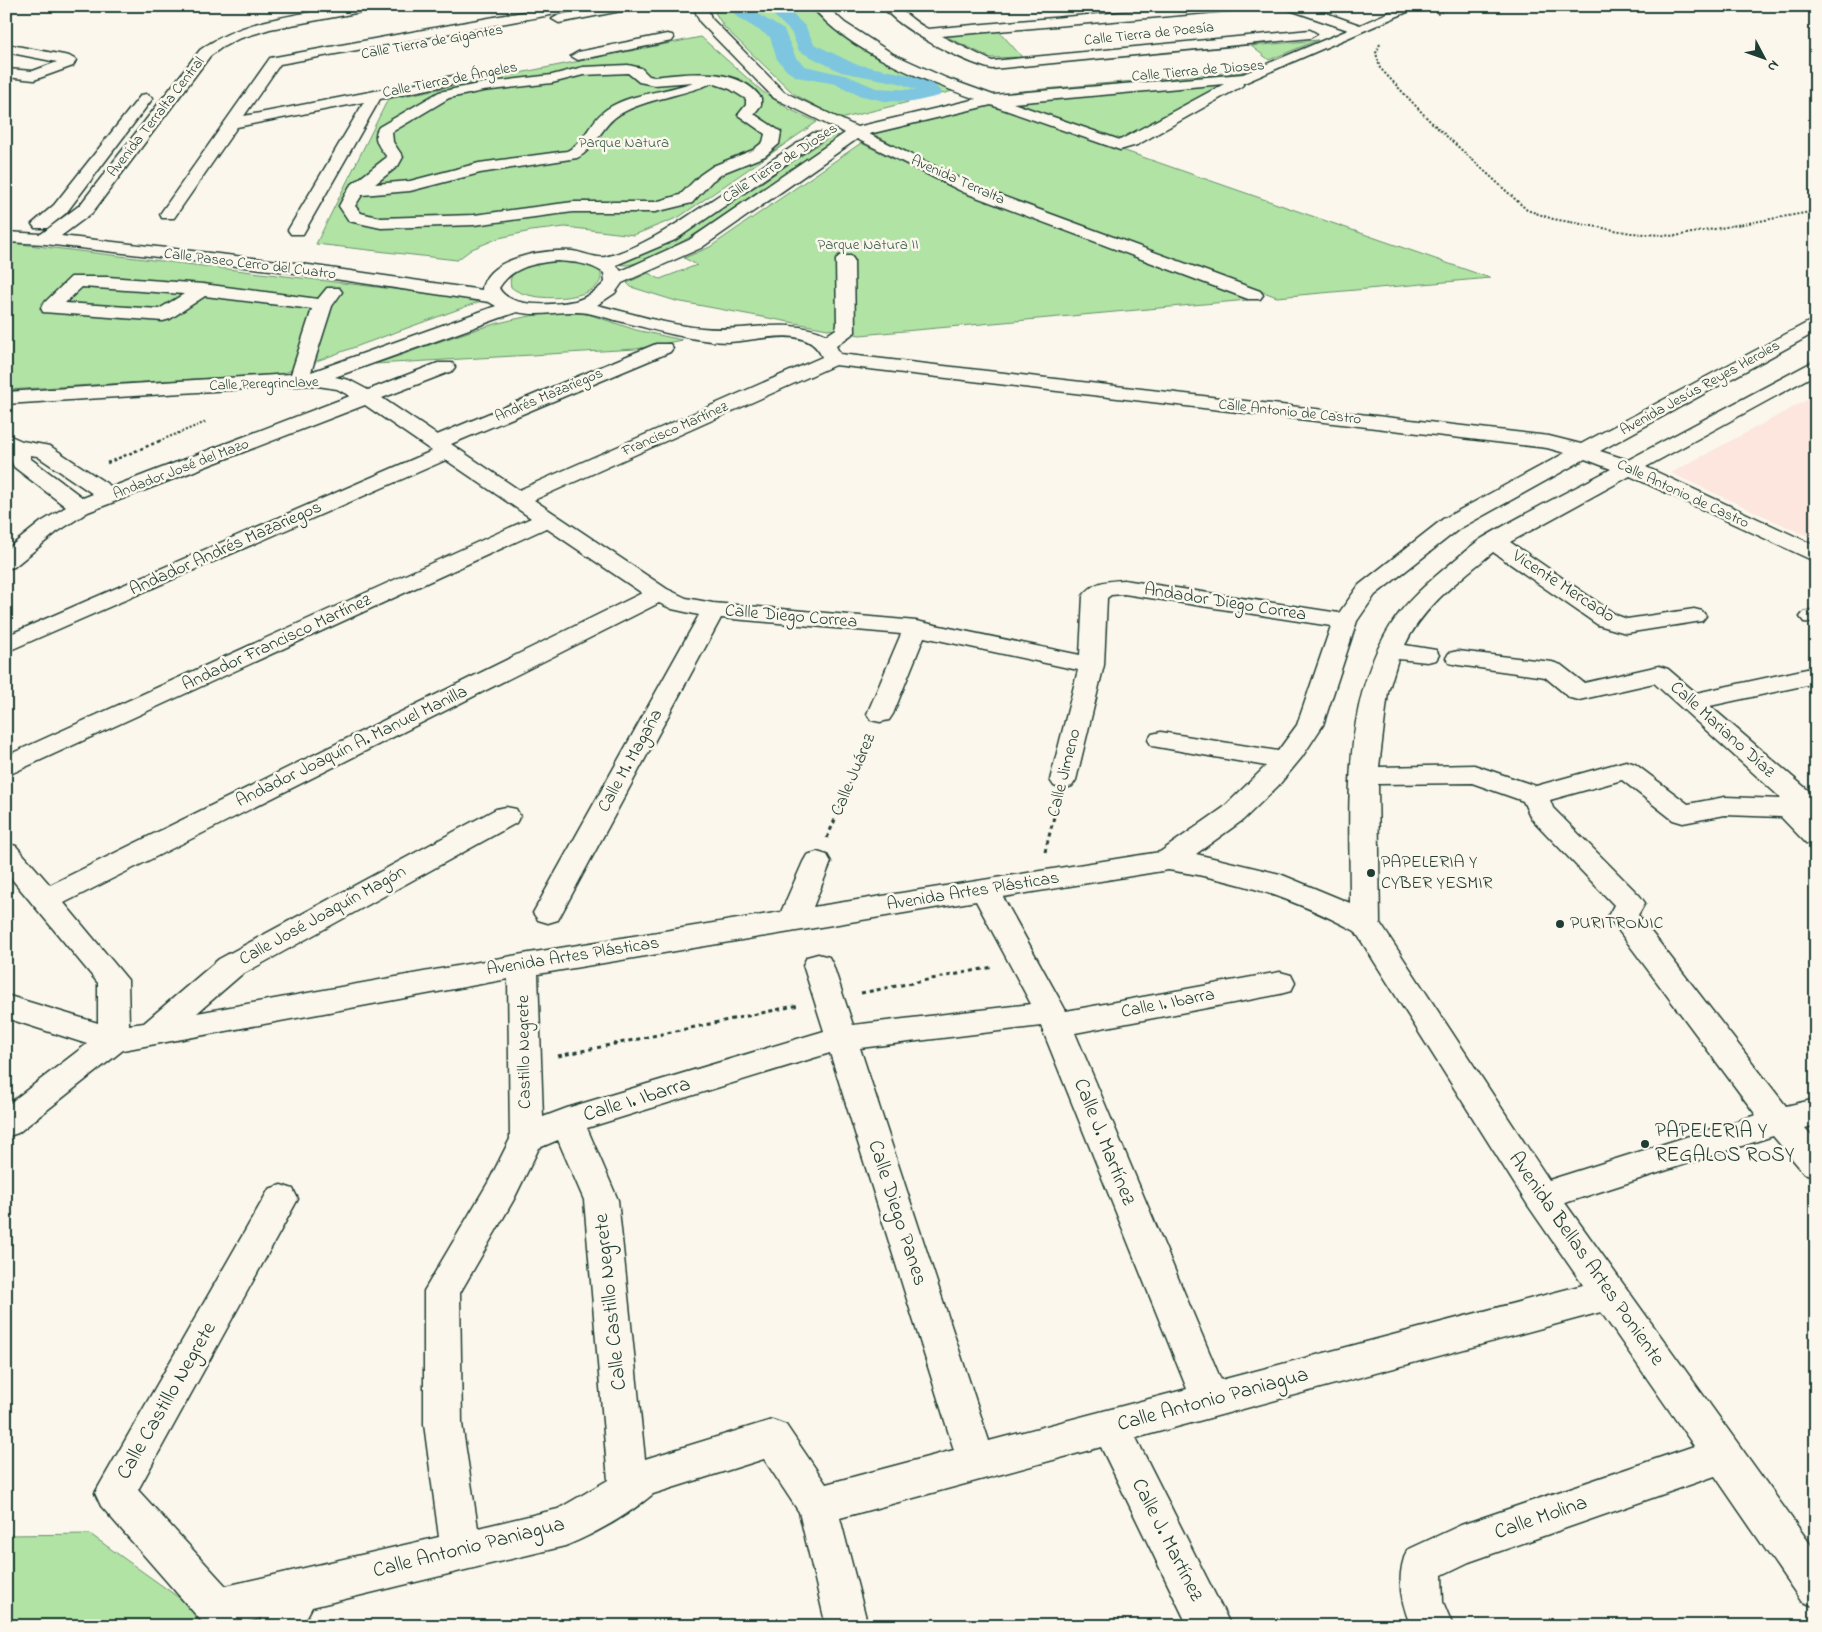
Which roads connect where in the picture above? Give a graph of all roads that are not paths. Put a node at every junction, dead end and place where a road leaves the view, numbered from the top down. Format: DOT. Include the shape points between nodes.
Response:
graph roads {
  1 [pos="329,6"];
  2 [pos="372,6"];
  3 [pos="578,6"];
  4 [pos="626,6"];
  5 [pos="700,6"];
  6 [pos="818,6"];
  7 [pos="888,6"];
  8 [pos="1152,6"];
  9 [pos="1239,6"];
  10 [pos="1415,6"];
  11 [pos="1296,8"];
  12 [pos="912,26"];
  13 [pos="1353,32"];
  14 [pos="926,33"];
  15 [pos="1310,34"];
  16 [pos="667,38"];
  17 [pos="200,40"];
  18 [pos="6,48"];
  19 [pos="560,59"];
  20 [pos="1276,64"];
  21 [pos="511,69"];
  22 [pos="268,72"];
  23 [pos="6,73"];
  24 [pos="1246,78"];
  25 [pos="711,79"];
  26 [pos="176,90"];
  27 [pos="970,92"];
  28 [pos="375,95"];
  29 [pos="992,100"];
  30 [pos="233,123"];
  31 [pos="838,123"];
  32 [pos="857,132"];
  33 [pos="356,190"];
  34 [pos="168,214"];
  35 [pos="67,224"];
  36 [pos="86,226"];
  37 [pos="44,230"];
  38 [pos="297,230"];
  39 [pos="18,232"];
  40 [pos="98,245"];
  41 [pos="299,251"];
  42 [pos="844,260"];
  43 [pos="603,264"];
  44 [pos="288,267"];
  45 [pos="474,275"];
  46 [pos="345,276"];
  47 [pos="493,278"];
  48 [pos="146,283"];
  49 [pos="610,287"];
  50 [pos="203,289"];
  51 [pos="1254,295"];
  52 [pos="494,297"];
  53 [pos="323,305"];
  54 [pos="578,306"];
  55 [pos="512,307"];
  56 [pos="1816,324"];
  57 [pos="754,332"];
  58 [pos="663,348"];
  59 [pos="830,352"];
  60 [pos="1816,366"];
  61 [pos="445,367"];
  62 [pos="305,380"];
  63 [pos="367,397"];
  64 [pos="6,398"];
  65 [pos="11,444"];
  66 [pos="441,447"];
  67 [pos="1585,451"];
  68 [pos="1629,467"];
  69 [pos="110,496"];
  70 [pos="517,499"];
  71 [pos="80,507"];
  72 [pos="547,519"];
  73 [pos="1494,542"];
  74 [pos="1816,556"];
  75 [pos="6,562"];
  76 [pos="1105,588"];
  77 [pos="659,594"];
  78 [pos="713,610"];
  79 [pos="1694,616"];
  80 [pos="1345,621"];
  81 [pos="916,628"];
  82 [pos="6,645"];
  83 [pos="1390,651"];
  84 [pos="1427,655"];
  85 [pos="1458,658"];
  86 [pos="1092,665"];
  87 [pos="1816,675"];
  88 [pos="1691,702"];
  89 [pos="880,714"];
  90 [pos="1161,740"];
  91 [pos="1285,761"];
  92 [pos="6,767"];
  93 [pos="1365,776"];
  94 [pos="1063,780"];
  95 [pos="1535,795"];
  96 [pos="1804,807"];
  97 [pos="506,816"];
  98 [pos="1816,836"];
  99 [pos="6,853"];
  100 [pos="1168,860"];
  101 [pos="818,862"];
  102 [pos="984,889"];
  103 [pos="45,900"];
  104 [pos="548,912"];
  105 [pos="792,922"];
  106 [pos="1366,924"];
  107 [pos="818,964"];
  108 [pos="523,965"];
  109 [pos="1280,983"];
  110 [pos="6,1006"];
  111 [pos="1054,1019"];
  112 [pos="152,1033"];
  113 [pos="841,1038"];
  114 [pos="114,1040"];
  115 [pos="1816,1112"];
  116 [pos="566,1121"];
  117 [pos="1779,1121"];
  118 [pos="6,1124"];
  119 [pos="527,1139"];
  120 [pos="1816,1163"];
  121 [pos="1541,1197"];
  122 [pos="281,1199"];
  123 [pos="1609,1294"];
  124 [pos="1211,1401"];
  125 [pos="1111,1427"];
  126 [pos="1723,1455"];
  127 [pos="977,1462"];
  128 [pos="635,1484"];
  129 [pos="817,1505"];
  130 [pos="461,1552"];
  131 [pos="1816,1587"];
  132 [pos="298,1590"];
  133 [pos="280,1626"];
  134 [pos="847,1626"];
  135 [pos="1210,1626"];
  136 [pos="1432,1626"];
  1 -- 17 [label="street, Avenida Terralta Central" via="242,23"];
  2 -- 26 [label="street, Avenida Terralta Central" via="279,22 233,36 206,53"];
  3 -- 22 [label="street, Calle Tierra de Gigantes" via="275,61"];
  4 -- 22 [label="street, Calle Tierra de Gigantes"];
  5 -- 31 [label="street, Avenida Terralta" via="705,19 779,94"];
  6 -- 27 [label="street" via="836,24 882,55"];
  7 -- 12 [label="street"];
  8 -- 12 [label="street"];
  9 -- 14 [label="street"];
  10 -- 13 [label="street"];
  11 -- 13 [label="street" via="1300,14"];
  12 -- 14 [label="street"];
  13 -- 20 [label="street"];
  14 -- 15 [label="street, Calle Tierra de Poesía" via="992,65"];
  16 -- 19 [label="street"];
  18 -- 23 [label="street" via="69,60 34,76"];
  20 -- 24 [label="street, Calle Tierra de Dioses"];
  20 -- 27 [label="street, Calle Tierra de Dioses"];
  21 -- 28 [label="street, Calle Tierra de Ángeles"];
  22 -- 30 [label="street, Calle Tierra de Gigantes"];
  24 -- 29 [label="street, Calle Tierra de Dioses"];
  24 -- 29 [label="street" via="1131,142 1120,145"];
  25 -- 33 [label="street" via="638,100 611,113 595,128 584,148 571,155 479,168 410,186"];
  25 -- 33 [label="street" via="690,77 654,81 628,69 596,69 444,95 384,130 384,145 395,157 392,163"];
  25 -- 33 [label="street" via="730,83 754,98 754,105 746,114 773,132 774,136 771,144 759,153 719,169 706,178 686,199 655,207 573,206 474,220 381,223 361,220 351,214 347,206"];
  26 -- 35 [label="street, Avenida Terralta Central" via="86,209"];
  26 -- 37 [label="street, Avenida Terralta Central" via="152,91"];
  27 -- 29 [label="street"];
  27 -- 31 [label="street, Calle Tierra de Dioses"];
  28 -- 30 [label="street, Calle Tierra de Ángeles"];
  28 -- 38 [label="street"];
  29 -- 32 [label="street, Calle Tierra de Dioses"];
  30 -- 34 [label="street, Calle Tierra de Gigantes"];
  31 -- 32 [label="street, Avenida Terralta"];
  31 -- 43 [label="street, Calle Tierra de Dioses" via="669,236"];
  32 -- 49 [label="street, Calle Tierra de Dioses" via="695,244"];
  32 -- 51 [label="street, Avenida Terralta" via="969,189"];
  35 -- 36 [label="street, Calle Paseo Cerro del Cuatro"];
  35 -- 37 [label="street, Calle Paseo Cerro del Cuatro"];
  37 -- 39 [label="street, Calle Paseo Cerro del Cuatro"];
  37 -- 40 [label="street, Calle Paseo Cerro del Cuatro"];
  40 -- 44 [label="street, Calle Paseo Cerro del Cuatro"];
  40 -- 48 [label="street" via="100,258"];
  41 -- 44 [label="street"];
  42 -- 59 [label="street, Francisco Martínez" via="846,325"];
  43 -- 47 [label="street" via="587,258 544,257 522,262"];
  43 -- 49 [label="street" via="612,271"];
  44 -- 46 [label="street, Calle Paseo Cerro del Cuatro"];
  45 -- 47 [label="street"];
  46 -- 52 [label="street, Calle Paseo Cerro del Cuatro"];
  46 -- 53 [label="street"];
  47 -- 52 [label="street" via="490,288"];
  48 -- 50 [label="street"];
  48 -- 50 [label="street" via="77,281 50,308 163,315"];
  49 -- 54 [label="street, Calle Tierra de Dioses"];
  49 -- 57 [label="street, Calle Antonio de Castro" via="735,323"];
  50 -- 53 [label="street"];
  52 -- 55 [label="street"];
  53 -- 62 [label="street"];
  54 -- 55 [label="street" via="555,310"];
  54 -- 57 [label="street, Calle Antonio de Castro" via="700,334 730,336"];
  55 -- 62 [label="street"];
  56 -- 67 [label="street, Avenida Jesús Reyes Heroles"];
  57 -- 59 [label="street, Calle Antonio de Castro" via="798,332 819,338"];
  58 -- 66 [label="street, Andrés Mazariegos"];
  59 -- 67 [label="street, Calle Antonio de Castro" via="1523,438"];
  59 -- 70 [label="street, Francisco Martínez"];
  60 -- 68 [label="street, Avenida Jesús Reyes Heroles"];
  61 -- 63 [label="street, Andador José del Mazo"];
  62 -- 63 [label="street, Calle Peregrinclave" via="342,384"];
  62 -- 64 [label="street, Calle Peregrinclave"];
  63 -- 66 [label="street, Calle Peregrinclave"];
  63 -- 69 [label="street, Andador José del Mazo"];
  65 -- 69 [label="street" via="43,450"];
  65 -- 71 [label="street" via="22,462"];
  66 -- 70 [label="street, Calle Peregrinclave"];
  66 -- 82 [label="street, Andador Andrés Mazariegos"];
  67 -- 68 [label="street, Calle Antonio de Castro"];
  67 -- 80 [label="street, Avenida Artes Plásticas" via="1451,524 1367,590"];
  68 -- 73 [label="street"];
  68 -- 74 [label="street, Calle Antonio de Castro"];
  69 -- 71 [label="street, Andador José del Mazo"];
  70 -- 72 [label="street, Calle Diego Correa"];
  71 -- 75 [label="street, Andador José del Mazo" via="48,527"];
  72 -- 77 [label="street, Calle Diego Correa"];
  72 -- 92 [label="street, Andador Francisco Martínez"];
  73 -- 79 [label="street, Vicente Mercado" via="1607,620 1626,626"];
  73 -- 83 [label="street" via="1442,582 1403,625"];
  76 -- 80 [label="street, Andador Diego Correa" via="1124,587"];
  76 -- 86 [label="street, Calle Jimeno" via="1095,596"];
  77 -- 78 [label="street, Calle Diego Correa" via="680,604"];
  77 -- 103 [label="street, Andador Joaquín A. Manuel Manilla"];
  78 -- 81 [label="street, Calle Diego Correa"];
  78 -- 104 [label="street, Calle M. Magaña"];
  80 -- 91 [label="street, Avenida Artes Plásticas" via="1310,725"];
  81 -- 86 [label="street, Calle Diego Correa"];
  81 -- 89 [label="street, Calle Juárez"];
  83 -- 84 [label="street"];
  83 -- 93 [label="street" via="1376,694"];
  85 -- 88 [label="street, Calle Mariano Díaz" via="1552,670 1579,692 1659,674"];
  86 -- 94 [label="street, Calle Jimeno"];
  87 -- 88 [label="street"];
  88 -- 96 [label="street, Calle Mariano Díaz"];
  90 -- 91 [label="street"];
  91 -- 100 [label="street, Avenida Artes Plásticas" via="1233,814"];
  93 -- 95 [label="street" via="1474,774"];
  93 -- 106 [label="street"];
  95 -- 96 [label="street" via="1626,770 1683,814 1725,806"];
  95 -- 117 [label="street" via="1541,812 1630,903 1623,916"];
  96 -- 98 [label="street, Calle Mariano Díaz"];
  97 -- 112 [label="street, Calle José Joaquín Magón" via="230,967"];
  99 -- 103 [label="street"];
  100 -- 102 [label="street, Avenida Artes Plásticas"];
  100 -- 106 [label="street, Avenida Artes Plásticas" via="1234,870 1291,887"];
  101 -- 105 [label="street"];
  102 -- 105 [label="street, Avenida Artes Plásticas"];
  102 -- 111 [label="street, Calle J. Martínez"];
  103 -- 114 [label="street" via="113,980"];
  105 -- 108 [label="street, Avenida Artes Plásticas"];
  106 -- 121 [label="street, Avenida Bellas Artes Poniente"];
  107 -- 113 [label="street, Calle Diego Panes"];
  108 -- 112 [label="street, Avenida Artes Plásticas"];
  108 -- 119 [label="street, Castillo Negrete"];
  109 -- 111 [label="street, Calle I. Ibarra"];
  110 -- 114 [label="street"];
  111 -- 113 [label="street, Calle I. Ibarra"];
  111 -- 124 [label="street, Calle J. Martínez"];
  112 -- 114 [label="street, Avenida Artes Plásticas"];
  113 -- 116 [label="street, Calle I. Ibarra"];
  113 -- 127 [label="street, Calle Diego Panes"];
  114 -- 118 [label="street, Avenida Artes Plásticas"];
  115 -- 117 [label="street"];
  116 -- 119 [label="street, Calle I. Ibarra"];
  116 -- 128 [label="street, Calle Castillo Negrete" via="601,1200"];
  117 -- 120 [label="street"];
  117 -- 121 [label="street"];
  119 -- 130 [label="street" via="501,1191 442,1291 443,1424"];
  121 -- 123 [label="street, Avenida Bellas Artes Poniente"];
  122 -- 132 [label="street, Calle Castillo Negrete" via="115,1493 218,1608"];
  123 -- 124 [label="street, Calle Antonio Paniagua"];
  123 -- 126 [label="street, Avenida Bellas Artes Poniente"];
  124 -- 125 [label="street, Calle Antonio Paniagua"];
  125 -- 127 [label="street, Calle Antonio Paniagua"];
  125 -- 135 [label="street, Calle J. Martínez"];
  126 -- 131 [label="street, Avenida Bellas Artes Poniente"];
  126 -- 136 [label="street, Calle Molina" via="1461,1545 1421,1564 1422,1603"];
  127 -- 129 [label="street, Calle Antonio Paniagua"];
  128 -- 129 [label="street, Calle Antonio Paniagua" via="772,1438"];
  128 -- 130 [label="street, Calle Antonio Paniagua" via="565,1527"];
  129 -- 134 [label="street"];
  130 -- 132 [label="street, Calle Antonio Paniagua"];
  132 -- 133 [label="street"];
}
